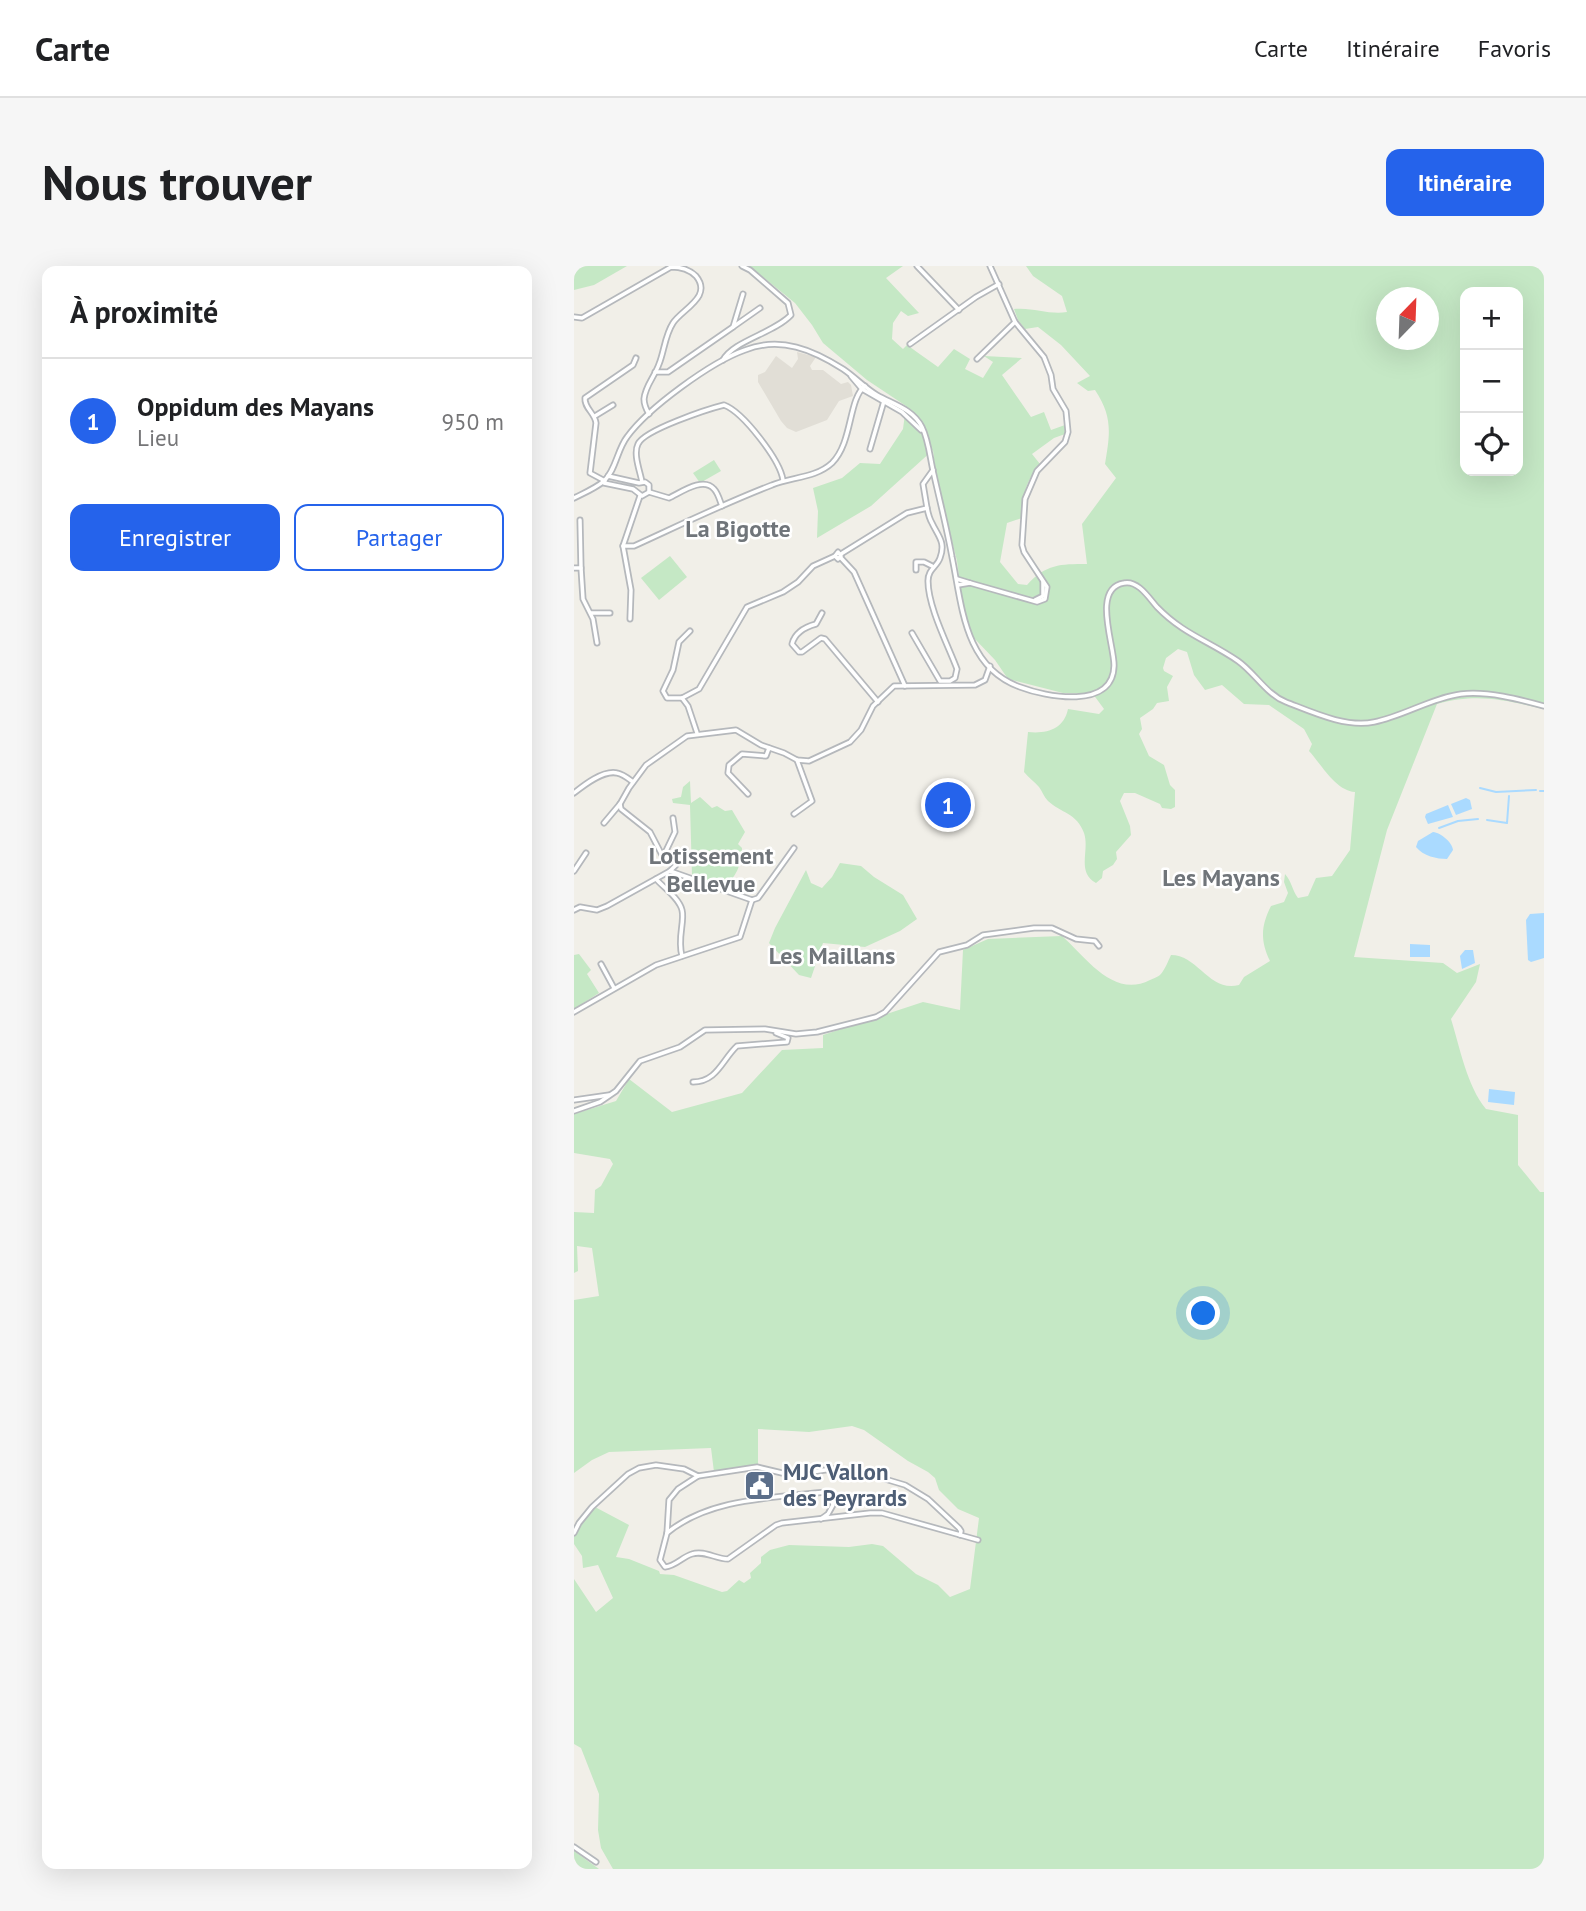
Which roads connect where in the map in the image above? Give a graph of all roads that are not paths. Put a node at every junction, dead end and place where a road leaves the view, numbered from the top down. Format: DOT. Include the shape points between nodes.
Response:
graph roads {
  1 [pos="742,266"];
  2 [pos="917,266"];
  3 [pos="990,266"];
  4 [pos="999,284"];
  5 [pos="743,294"];
  6 [pos="760,308"];
  7 [pos="959,310"];
  8 [pos="574,317"];
  9 [pos="1015,322"];
  10 [pos="733,327"];
  11 [pos="910,344"];
  12 [pos="636,358"];
  13 [pos="977,359"];
  14 [pos="722,362"];
  15 [pos="655,372"];
  16 [pos="864,388"];
  17 [pos="884,400"];
  18 [pos="613,405"];
  19 [pos="650,415"];
  20 [pos="595,416"];
  21 [pos="870,449"];
  22 [pos="933,470"];
  23 [pos="605,480"];
  24 [pos="783,480"];
  25 [pos="640,483"];
  26 [pos="636,490"];
  27 [pos="649,492"];
  28 [pos="640,495"];
  29 [pos="574,498"];
  30 [pos="722,506"];
  31 [pos="927,508"];
  32 [pos="580,520"];
  33 [pos="580,531"];
  34 [pos="574,533"];
  35 [pos="623,546"];
  36 [pos="841,556"];
  37 [pos="932,566"];
  38 [pos="574,568"];
  39 [pos="581,568"];
  40 [pos="916,570"];
  41 [pos="957,579"];
  42 [pos="970,583"];
  43 [pos="957,586"];
  44 [pos="590,613"];
  45 [pos="610,613"];
  46 [pos="822,613"];
  47 [pos="630,619"];
  48 [pos="690,631"];
  49 [pos="912,633"];
  50 [pos="597,643"];
  51 [pos="990,666"];
  52 [pos="955,678"];
  53 [pos="955,685"];
  54 [pos="905,686"];
  55 [pos="682,698"];
  56 [pos="878,702"];
  57 [pos="1544,706"];
  58 [pos="697,733"];
  59 [pos="769,748"];
  60 [pos="797,760"];
  61 [pos="633,782"];
  62 [pos="574,793"];
  63 [pos="748,794"];
  64 [pos="620,804"];
  65 [pos="794,814"];
  66 [pos="673,818"];
  67 [pos="604,823"];
  68 [pos="794,848"];
  69 [pos="586,853"];
  70 [pos="663,857"];
  71 [pos="574,871"];
  72 [pos="670,871"];
  73 [pos="656,879"];
  74 [pos="752,900"];
  75 [pos="574,910"];
  76 [pos="1099,946"];
  77 [pos="682,956"];
  78 [pos="601,964"];
  79 [pos="614,988"];
  80 [pos="574,1012"];
  81 [pos="759,1029"];
  82 [pos="693,1082"];
  83 [pos="611,1094"];
  84 [pos="574,1100"];
  85 [pos="574,1111"];
  86 [pos="698,1476"];
  87 [pos="821,1519"];
  88 [pos="574,1533"];
  89 [pos="667,1533"];
  90 [pos="960,1535"];
  91 [pos="978,1540"];
  92 [pos="574,1847"];
  93 [pos="596,1862"];
  1 -- 14 [label="street" via="788,303 791,315 729,350"];
  2 -- 7 [label="street"];
  3 -- 4 [label="street"];
  4 -- 7 [label="street"];
  4 -- 9 [label="street"];
  5 -- 10 [label="street"];
  6 -- 10 [label="street"];
  7 -- 11 [label="street"];
  8 -- 15 [label="street" via="582,318 666,269 683,268 693,274 701,284 700,296 674,321"];
  9 -- 13 [label="street"];
  9 -- 42 [label="street" via="1044,357 1068,426 1065,442 1037,471 1025,499 1022,545 1042,580 1043,596 1032,601"];
  10 -- 15 [label="street" via="668,372"];
  12 -- 20 [label="street" via="633,365 584,398"];
  14 -- 16 [label="street" via="758,345 786,345 810,350 845,370"];
  14 -- 19 [label="street" via="673,393"];
  15 -- 19 [label="street" via="644,399"];
  16 -- 17 [label="street"];
  16 -- 24 [label="street" via="857,395 846,439 831,464 817,473"];
  17 -- 21 [label="street"];
  17 -- 22 [label="street" via="914,416 926,438"];
  18 -- 20 [label="street"];
  19 -- 23 [label="street" via="625,439"];
  20 -- 23 [label="street" via="590,473"];
  22 -- 31 [label="street" via="923,484"];
  22 -- 41 [label="street"];
  23 -- 25 [label="street"];
  23 -- 26 [label="street"];
  23 -- 29 [label="street"];
  24 -- 25 [label="street" via="779,466 752,429 724,405 641,438 636,448"];
  24 -- 30 [label="street"];
  25 -- 26 [label="street"];
  25 -- 27 [label="street" via="649,485"];
  26 -- 28 [label="street"];
  27 -- 28 [label="street"];
  27 -- 30 [label="street" via="669,498 688,487 707,485"];
  28 -- 35 [label="street"];
  30 -- 35 [label="street" via="636,545"];
  31 -- 36 [label="street" via="907,513"];
  31 -- 37 [label="street" via="943,547"];
  32 -- 33 [label="street"];
  33 -- 34 [label="street"];
  33 -- 39 [label="street"];
  35 -- 47 [label="street" via="631,590"];
  36 -- 54 [label="street" via="854,572"];
  36 -- 55 [label="street" via="813,566 783,592 747,607 699,689"];
  37 -- 40 [label="street" via="916,562"];
  37 -- 52 [label="street" via="928,584 957,669"];
  38 -- 39 [label="street"];
  39 -- 44 [label="street" via="583,599"];
  41 -- 42 [label="street"];
  41 -- 43 [label="street"];
  42 -- 43 [label="street"];
  43 -- 51 [label="street" via="965,625"];
  44 -- 45 [label="street"];
  44 -- 50 [label="street"];
  46 -- 56 [label="street" via="816,624 797,633 792,644 802,652 824,639"];
  48 -- 55 [label="street" via="679,642 663,691 667,698"];
  49 -- 52 [label="street" via="940,681"];
  51 -- 53 [label="street" via="982,682"];
  51 -- 57 [label="street" via="1019,687 1071,698 1097,692 1114,670 1107,603 1117,586 1126,582 1137,586 1184,631 1245,667 1278,698 1343,721 1377,722 1459,694 1488,694"];
  52 -- 53 [label="street"];
  53 -- 54 [label="street"];
  54 -- 56 [label="street" via="894,686"];
  55 -- 58 [label="street"];
  56 -- 60 [label="street" via="850,742 808,761"];
  58 -- 59 [label="street" via="736,730"];
  58 -- 61 [label="street" via="646,765"];
  59 -- 60 [label="street"];
  59 -- 63 [label="street" via="766,757 742,754 729,765 728,774"];
  60 -- 65 [label="street" via="812,801"];
  61 -- 62 [label="street" via="614,773"];
  61 -- 64 [label="street"];
  64 -- 67 [label="street"];
  64 -- 70 [label="street" via="650,832"];
  66 -- 70 [label="street" via="675,832"];
  68 -- 74 [label="street"];
  69 -- 71 [label="street"];
  70 -- 72 [label="street" via="675,861"];
  72 -- 73 [label="street"];
  72 -- 74 [label="street"];
  73 -- 75 [label="street" via="597,910"];
  73 -- 77 [label="street" via="683,911"];
  74 -- 77 [label="street" via="740,937"];
  76 -- 81 [label="street" via="1052,928 984,935 939,952 886,1012 876,1017 806,1033"];
  77 -- 79 [label="street"];
  78 -- 79 [label="street"];
  79 -- 80 [label="street"];
  81 -- 82 [label="street" via="788,1038 786,1042 737,1046 713,1077"];
  81 -- 83 [label="street" via="705,1030 680,1047 640,1061"];
  83 -- 84 [label="street"];
  83 -- 85 [label="street"];
  86 -- 88 [label="street" via="656,1465 634,1470 592,1507"];
  86 -- 89 [label="street" via="671,1496"];
  86 -- 90 [label="street" via="757,1466 782,1473 858,1471 916,1491 959,1528"];
  87 -- 89 [label="street" via="833,1506 826,1492 738,1503 687,1517"];
  87 -- 89 [label="street" via="776,1525 728,1559 694,1553 668,1567 660,1560"];
  87 -- 90 [label="street" via="883,1513"];
  90 -- 91 [label="street"];
  92 -- 93 [label="street"];
}
